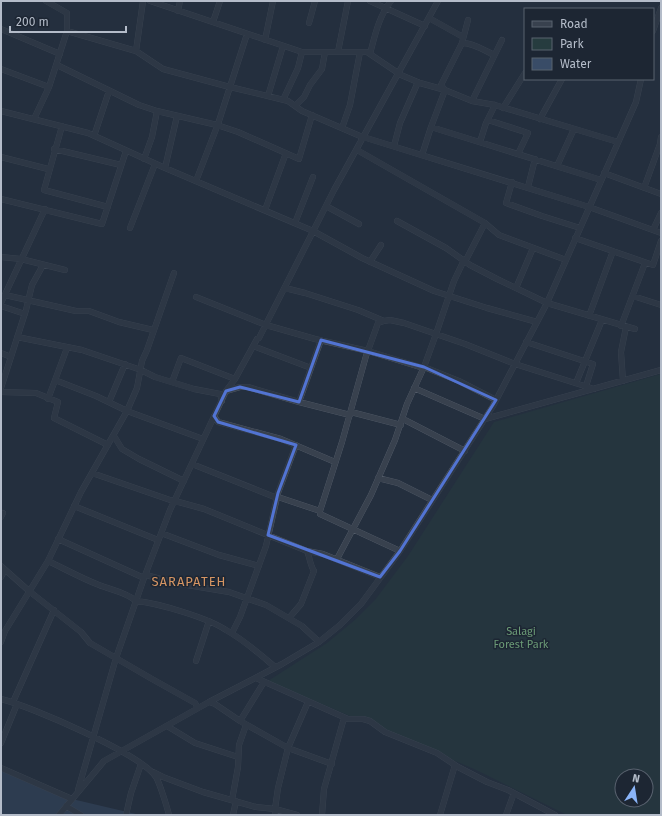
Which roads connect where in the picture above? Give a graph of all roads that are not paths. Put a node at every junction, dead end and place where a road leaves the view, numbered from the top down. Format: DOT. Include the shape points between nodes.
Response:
graph roads {
  1 [pos="46,1"];
  2 [pos="143,1"];
  3 [pos="150,1"];
  4 [pos="180,1"];
  5 [pos="220,1"];
  6 [pos="273,1"];
  7 [pos="315,1"];
  8 [pos="348,1"];
  9 [pos="370,1"];
  10 [pos="391,1"];
  11 [pos="438,1"];
  12 [pos="386,8"];
  13 [pos="661,8"];
  14 [pos="178,11"];
  15 [pos="429,18"];
  16 [pos="468,20"];
  17 [pos="213,22"];
  18 [pos="309,22"];
  19 [pos="425,26"];
  20 [pos="654,28"];
  21 [pos="1,29"];
  22 [pos="67,31"];
  23 [pos="247,34"];
  24 [pos="463,37"];
  25 [pos="265,40"];
  26 [pos="502,40"];
  27 [pos="462,43"];
  28 [pos="283,46"];
  29 [pos="136,51"];
  30 [pos="302,52"];
  31 [pos="325,52"];
  32 [pos="338,52"];
  33 [pos="360,52"];
  34 [pos="60,54"];
  35 [pos="370,54"];
  36 [pos="494,55"];
  37 [pos="56,65"];
  38 [pos="1,69"];
  39 [pos="399,73"];
  40 [pos="524,75"];
  41 [pos="561,80"];
  42 [pos="641,80"];
  43 [pos="418,82"];
  44 [pos="49,86"];
  45 [pos="230,87"];
  46 [pos="445,90"];
  47 [pos="109,91"];
  48 [pos="268,96"];
  49 [pos="283,100"];
  50 [pos="472,101"];
  51 [pos="495,105"];
  52 [pos="295,106"];
  53 [pos="503,108"];
  54 [pos="1,111"];
  55 [pos="157,112"];
  56 [pos="312,115"];
  57 [pos="177,116"];
  58 [pos="34,119"];
  59 [pos="540,119"];
  60 [pos="488,120"];
  61 [pos="217,125"];
  62 [pos="62,126"];
  63 [pos="430,127"];
  64 [pos="342,128"];
  65 [pos="574,129"];
  66 [pos="94,136"];
  67 [pos="364,137"];
  68 [pos="661,137"];
  69 [pos="480,142"];
  70 [pos="618,142"];
  71 [pos="394,146"];
  72 [pos="54,149"];
  73 [pos="357,150"];
  74 [pos="126,151"];
  75 [pos="286,153"];
  76 [pos="518,154"];
  77 [pos="422,155"];
  78 [pos="1,157"];
  79 [pos="144,159"];
  80 [pos="535,159"];
  81 [pos="154,164"];
  82 [pos="122,165"];
  83 [pos="557,166"];
  84 [pos="165,168"];
  85 [pos="48,169"];
  86 [pos="604,173"];
  87 [pos="313,177"];
  88 [pos="196,180"];
  89 [pos="601,180"];
  90 [pos="512,182"];
  91 [pos="528,187"];
  92 [pos="644,188"];
  93 [pos="661,194"];
  94 [pos="1,199"];
  95 [pos="326,206"];
  96 [pos="108,207"];
  97 [pos="589,207"];
  98 [pos="45,209"];
  99 [pos="265,210"];
  100 [pos="661,213"];
  101 [pos="397,221"];
  102 [pos="295,223"];
  103 [pos="484,223"];
  104 [pos="359,224"];
  105 [pos="130,228"];
  106 [pos="580,228"];
  107 [pos="653,230"];
  108 [pos="313,231"];
  109 [pos="661,233"];
  110 [pos="575,238"];
  111 [pos="661,241"];
  112 [pos="381,245"];
  113 [pos="533,248"];
  114 [pos="613,251"];
  115 [pos="1,257"];
  116 [pos="21,259"];
  117 [pos="464,260"];
  118 [pos="566,260"];
  119 [pos="370,262"];
  120 [pos="645,263"];
  121 [pos="43,265"];
  122 [pos="65,270"];
  123 [pos="174,273"];
  124 [pos="285,288"];
  125 [pos="516,288"];
  126 [pos="5,295"];
  127 [pos="450,296"];
  128 [pos="633,296"];
  129 [pos="196,297"];
  130 [pos="29,301"];
  131 [pos="1,303"];
  132 [pos="547,303"];
  133 [pos="661,305"];
  134 [pos="1,306"];
  135 [pos="25,314"];
  136 [pos="588,316"];
  137 [pos="602,320"];
  138 [pos="384,321"];
  139 [pos="537,322"];
  140 [pos="266,325"];
  141 [pos="624,326"];
  142 [pos="635,329"];
  143 [pos="153,330"];
  144 [pos="436,334"];
  145 [pos="17,338"];
  146 [pos="321,340"];
  147 [pos="526,342"];
  148 [pos="253,346"];
  149 [pos="67,348"];
  150 [pos="368,352"];
  151 [pos="1,353"];
  152 [pos="11,357"];
  153 [pos="584,360"];
  154 [pos="125,364"];
  155 [pos="515,364"];
  156 [pos="424,367"];
  157 [pos="311,368"];
  158 [pos="141,370"];
  159 [pos="661,370"];
  160 [pos="235,379"];
  161 [pos="55,380"];
  162 [pos="623,381"];
  163 [pos="172,382"];
  164 [pos="576,383"];
  165 [pos="586,386"];
  166 [pos="1,388"];
  167 [pos="414,388"];
  168 [pos="594,389"];
  169 [pos="226,391"];
  170 [pos="1,392"];
  171 [pos="48,398"];
  172 [pos="496,400"];
  173 [pos="222,401"];
  174 [pos="109,402"];
  175 [pos="300,402"];
  176 [pos="127,410"];
  177 [pos="350,413"];
  178 [pos="214,416"];
  179 [pos="484,419"];
  180 [pos="402,422"];
  181 [pos="114,436"];
  182 [pos="203,439"];
  183 [pos="108,445"];
  184 [pos="296,445"];
  185 [pos="465,451"];
  186 [pos="336,462"];
  187 [pos="192,464"];
  188 [pos="92,473"];
  189 [pos="378,478"];
  190 [pos="184,481"];
  191 [pos="277,498"];
  192 [pos="432,500"];
  193 [pos="175,501"];
  194 [pos="74,506"];
  195 [pos="320,511"];
  196 [pos="353,530"];
  197 [pos="161,533"];
  198 [pos="268,535"];
  199 [pos="58,539"];
  200 [pos="158,540"];
  201 [pos="307,551"];
  202 [pos="400,551"];
  203 [pos="337,559"];
  204 [pos="48,560"];
  205 [pos="258,566"];
  206 [pos="3,568"];
  207 [pos="145,576"];
  208 [pos="1,577"];
  209 [pos="380,577"];
  210 [pos="29,591"];
  211 [pos="247,598"];
  212 [pos="136,601"];
  213 [pos="54,610"];
  214 [pos="289,618"];
  215 [pos="209,621"];
  216 [pos="3,630"];
  217 [pos="232,634"];
  218 [pos="1,642"];
  219 [pos="319,642"];
  220 [pos="116,658"];
  221 [pos="196,661"];
  222 [pos="275,667"];
  223 [pos="256,678"];
  224 [pos="264,682"];
  225 [pos="1,699"];
  226 [pos="209,702"];
  227 [pos="308,702"];
  228 [pos="15,703"];
  229 [pos="198,708"];
  230 [pos="344,718"];
  231 [pos="240,721"];
  232 [pos="246,725"];
  233 [pos="166,726"];
  234 [pos="94,737"];
  235 [pos="1,743"];
  236 [pos="288,748"];
  237 [pos="121,752"];
  238 [pos="238,757"];
  239 [pos="141,764"];
  240 [pos="332,764"];
  241 [pos="455,765"];
  242 [pos="1,768"];
  243 [pos="147,769"];
  244 [pos="78,792"];
  245 [pos="514,793"];
  246 [pos="72,799"];
  247 [pos="234,801"];
  248 [pos="66,806"];
  249 [pos="275,812"];
  250 [pos="59,815"];
  251 [pos="82,815"];
  252 [pos="126,815"];
  253 [pos="169,815"];
  254 [pos="233,815"];
  255 [pos="297,815"];
  256 [pos="322,815"];
  257 [pos="440,815"];
  258 [pos="506,815"];
  259 [pos="555,815"];
  1 -- 22 [label="street" via="68,13"];
  2 -- 29 [label="street"];
  3 -- 14 [label="street"];
  4 -- 14 [label="street"];
  5 -- 17 [label="street"];
  6 -- 25 [label="street"];
  7 -- 18 [label="street"];
  8 -- 32 [label="street"];
  9 -- 12 [label="street"];
  10 -- 12 [label="street"];
  11 -- 15 [label="street"];
  12 -- 19 [label="street"];
  12 -- 35 [label="street"];
  13 -- 20 [label="street"];
  14 -- 17 [label="street"];
  15 -- 19 [label="street"];
  15 -- 24 [label="street"];
  16 -- 24 [label="street"];
  17 -- 23 [label="street"];
  19 -- 39 [label="street"];
  21 -- 34 [label="street"];
  22 -- 29 [label="street"];
  22 -- 34 [label="street"];
  23 -- 25 [label="street"];
  23 -- 45 [label="street"];
  24 -- 27 [label="street"];
  25 -- 28 [label="street"];
  26 -- 36 [label="street"];
  27 -- 36 [label="street"];
  27 -- 46 [label="street" via="441,85"];
  28 -- 30 [label="street"];
  28 -- 48 [label="street"];
  29 -- 45 [label="street" via="163,69"];
  30 -- 31 [label="street"];
  30 -- 49 [label="street" via="298,68"];
  31 -- 32 [label="street"];
  31 -- 52 [label="street" via="322,70"];
  32 -- 33 [label="street"];
  33 -- 35 [label="street"];
  33 -- 64 [label="street" via="350,105"];
  34 -- 37 [label="street"];
  35 -- 39 [label="street"];
  36 -- 50 [label="street"];
  37 -- 44 [label="street"];
  37 -- 47 [label="street"];
  38 -- 44 [label="street"];
  39 -- 43 [label="street"];
  39 -- 67 [label="street"];
  40 -- 53 [label="street"];
  41 -- 59 [label="street"];
  42 -- 70 [label="street" via="636,102"];
  43 -- 46 [label="street"];
  43 -- 71 [label="street" via="400,123"];
  44 -- 58 [label="street"];
  45 -- 48 [label="street"];
  45 -- 61 [label="street"];
  46 -- 50 [label="street"];
  46 -- 63 [label="street"];
  47 -- 55 [label="street"];
  47 -- 66 [label="street"];
  48 -- 49 [label="street"];
  49 -- 52 [label="street"];
  50 -- 51 [label="street"];
  51 -- 53 [label="street"];
  51 -- 60 [label="street"];
  52 -- 56 [label="street"];
  53 -- 59 [label="street"];
  54 -- 58 [label="street"];
  55 -- 57 [label="street"];
  55 -- 79 [label="street"];
  56 -- 64 [label="street"];
  56 -- 75 [label="street" via="299,159"];
  57 -- 61 [label="street"];
  57 -- 84 [label="street"];
  58 -- 62 [label="street"];
  59 -- 65 [label="street"];
  60 -- 69 [label="street"];
  60 -- 76 [label="street" via="528,133"];
  61 -- 75 [label="street"];
  61 -- 88 [label="street"];
  62 -- 66 [label="street"];
  62 -- 72 [label="street"];
  63 -- 69 [label="street"];
  63 -- 77 [label="street"];
  64 -- 67 [label="street"];
  65 -- 70 [label="street"];
  65 -- 83 [label="street"];
  66 -- 74 [label="street"];
  67 -- 71 [label="street"];
  67 -- 73 [label="street"];
  68 -- 92 [label="street"];
  69 -- 76 [label="street"];
  70 -- 86 [label="street"];
  71 -- 77 [label="street"];
  72 -- 82 [label="street"];
  72 -- 85 [label="street"];
  73 -- 95 [label="street"];
  73 -- 103 [label="street"];
  74 -- 79 [label="street"];
  74 -- 82 [label="street"];
  75 -- 99 [label="street"];
  76 -- 80 [label="street"];
  77 -- 90 [label="street"];
  78 -- 85 [label="street"];
  79 -- 81 [label="street"];
  80 -- 83 [label="street"];
  80 -- 91 [label="street"];
  81 -- 84 [label="street"];
  81 -- 105 [label="street"];
  82 -- 96 [label="street"];
  83 -- 89 [label="street"];
  84 -- 88 [label="street"];
  85 -- 96 [label="street" via="44,190"];
  86 -- 89 [label="street"];
  86 -- 92 [label="street"];
  87 -- 102 [label="street"];
  88 -- 99 [label="street"];
  89 -- 97 [label="street"];
  90 -- 91 [label="street"];
  90 -- 106 [label="street" via="506,202"];
  91 -- 97 [label="street"];
  92 -- 93 [label="street"];
  94 -- 98 [label="street"];
  95 -- 104 [label="street"];
  95 -- 108 [label="street"];
  96 -- 98 [label="street" via="102,224"];
  97 -- 106 [label="street"];
  97 -- 107 [label="street"];
  98 -- 116 [label="street"];
  99 -- 102 [label="street"];
  100 -- 107 [label="street"];
  101 -- 117 [label="street"];
  102 -- 108 [label="street"];
  103 -- 113 [label="street" via="499,234"];
  103 -- 117 [label="street" via="468,258"];
  106 -- 110 [label="street"];
  107 -- 109 [label="street"];
  108 -- 119 [label="street"];
  108 -- 124 [label="street"];
  110 -- 114 [label="street"];
  110 -- 118 [label="street"];
  111 -- 120 [label="street" via="653,266"];
  112 -- 119 [label="street"];
  113 -- 118 [label="street"];
  113 -- 125 [label="street"];
  114 -- 120 [label="street"];
  114 -- 136 [label="street"];
  115 -- 116 [label="street"];
  116 -- 121 [label="street"];
  116 -- 126 [label="street"];
  117 -- 125 [label="street"];
  117 -- 127 [label="street"];
  118 -- 132 [label="street"];
  119 -- 127 [label="street"];
  120 -- 128 [label="street"];
  121 -- 122 [label="street"];
  121 -- 130 [label="street" via="32,285"];
  123 -- 143 [label="street"];
  124 -- 138 [label="street" via="358,310"];
  124 -- 140 [label="street"];
  125 -- 132 [label="street"];
  126 -- 130 [label="street"];
  126 -- 131 [label="street"];
  127 -- 139 [label="street"];
  127 -- 144 [label="street"];
  128 -- 133 [label="street"];
  128 -- 141 [label="street"];
  129 -- 140 [label="street"];
  130 -- 135 [label="street"];
  130 -- 143 [label="street" via="89,312"];
  132 -- 136 [label="street"];
  132 -- 139 [label="street"];
  134 -- 135 [label="street"];
  135 -- 145 [label="street"];
  136 -- 137 [label="street"];
  137 -- 141 [label="street"];
  137 -- 153 [label="street"];
  138 -- 144 [label="street" via="404,323"];
  138 -- 150 [label="street" via="378,323"];
  139 -- 147 [label="street"];
  140 -- 146 [label="street"];
  140 -- 148 [label="street"];
  141 -- 142 [label="street"];
  141 -- 162 [label="street" via="621,352"];
  143 -- 158 [label="street"];
  144 -- 155 [label="street"];
  144 -- 156 [label="street"];
  145 -- 149 [label="street"];
  145 -- 152 [label="street"];
  146 -- 150 [label="street"];
  146 -- 157 [label="street"];
  147 -- 153 [label="street"];
  147 -- 155 [label="street"];
  148 -- 157 [label="street"];
  148 -- 160 [label="street"];
  149 -- 154 [label="street" via="82,350"];
  149 -- 161 [label="street"];
  150 -- 156 [label="street"];
  150 -- 177 [label="street"];
  151 -- 152 [label="street"];
  152 -- 166 [label="street"];
  153 -- 164 [label="street"];
  153 -- 165 [label="street" via="593,364"];
  154 -- 158 [label="street"];
  154 -- 174 [label="street"];
  155 -- 164 [label="street"];
  155 -- 172 [label="street"];
  156 -- 167 [label="street"];
  156 -- 172 [label="street"];
  157 -- 175 [label="street"];
  158 -- 163 [label="street"];
  158 -- 176 [label="street" via="137,388"];
  159 -- 162 [label="street"];
  160 -- 163 [label="street" via="181,358"];
  160 -- 169 [label="street"];
  161 -- 171 [label="street"];
  161 -- 174 [label="street"];
  162 -- 168 [label="street"];
  163 -- 173 [label="street" via="220,394"];
  164 -- 165 [label="street"];
  165 -- 168 [label="street"];
  167 -- 179 [label="street"];
  167 -- 180 [label="street"];
  168 -- 179 [label="street"];
  169 -- 173 [label="street"];
  169 -- 175 [label="street" via="248,387"];
  170 -- 171 [label="street" via="36,393"];
  171 -- 183 [label="street" via="58,402 54,418"];
  172 -- 179 [label="street"];
  173 -- 178 [label="street"];
  174 -- 176 [label="street"];
  175 -- 177 [label="street"];
  176 -- 181 [label="street"];
  176 -- 182 [label="street"];
  177 -- 180 [label="street"];
  177 -- 186 [label="street"];
  178 -- 182 [label="street"];
  178 -- 184 [label="street" via="218,422"];
  179 -- 185 [label="street"];
  180 -- 185 [label="street" via="416,424"];
  180 -- 189 [label="street"];
  181 -- 183 [label="street"];
  181 -- 190 [label="street" via="122,449"];
  182 -- 187 [label="street"];
  183 -- 188 [label="street"];
  184 -- 186 [label="street"];
  184 -- 191 [label="street"];
  185 -- 192 [label="street"];
  186 -- 195 [label="street"];
  187 -- 190 [label="street"];
  187 -- 191 [label="street"];
  188 -- 193 [label="street"];
  188 -- 194 [label="street"];
  189 -- 192 [label="street" via="398,483"];
  189 -- 196 [label="street"];
  190 -- 193 [label="street"];
  191 -- 195 [label="street"];
  191 -- 198 [label="street"];
  192 -- 202 [label="street"];
  193 -- 197 [label="street"];
  193 -- 198 [label="street" via="204,509"];
  194 -- 199 [label="street"];
  194 -- 200 [label="street"];
  195 -- 196 [label="street" via="320,514"];
  196 -- 202 [label="street"];
  196 -- 203 [label="street"];
  197 -- 200 [label="street"];
  197 -- 205 [label="street" via="219,555"];
  198 -- 201 [label="street"];
  198 -- 205 [label="street"];
  199 -- 204 [label="street"];
  199 -- 207 [label="street"];
  200 -- 207 [label="street"];
  201 -- 203 [label="street"];
  201 -- 214 [label="street" via="314,571 301,604"];
  202 -- 209 [label="street"];
  203 -- 209 [label="street"];
  204 -- 210 [label="street"];
  204 -- 212 [label="street"];
  205 -- 211 [label="street"];
  206 -- 208 [label="street"];
  206 -- 210 [label="street"];
  207 -- 211 [label="street" via="229,592"];
  207 -- 212 [label="street"];
  209 -- 219 [label="street" via="356,610"];
  210 -- 213 [label="street"];
  210 -- 216 [label="street"];
  211 -- 214 [label="street"];
  211 -- 217 [label="street"];
  212 -- 215 [label="street"];
  212 -- 220 [label="street"];
  213 -- 220 [label="street" via="81,632 90,643"];
  213 -- 228 [label="street"];
  214 -- 219 [label="street"];
  215 -- 217 [label="street"];
  215 -- 221 [label="street"];
  216 -- 218 [label="street"];
  217 -- 222 [label="street"];
  219 -- 222 [label="street"];
  220 -- 229 [label="street" via="195,703"];
  220 -- 234 [label="street"];
  222 -- 223 [label="street"];
  223 -- 224 [label="street"];
  223 -- 226 [label="street"];
  224 -- 227 [label="street"];
  224 -- 231 [label="street"];
  225 -- 228 [label="street"];
  226 -- 229 [label="street"];
  226 -- 231 [label="street"];
  227 -- 230 [label="street"];
  227 -- 236 [label="street"];
  228 -- 234 [label="street"];
  228 -- 235 [label="street"];
  229 -- 233 [label="street"];
  230 -- 240 [label="street"];
  230 -- 241 [label="street" via="370,721 385,732 437,753"];
  231 -- 232 [label="street"];
  232 -- 236 [label="street"];
  232 -- 238 [label="street"];
  233 -- 237 [label="street"];
  233 -- 238 [label="street" via="195,743"];
  234 -- 237 [label="street"];
  234 -- 244 [label="street"];
  236 -- 240 [label="street"];
  236 -- 249 [label="street"];
  237 -- 239 [label="street"];
  237 -- 244 [label="street" via="104,761"];
  238 -- 247 [label="street"];
  239 -- 243 [label="street"];
  239 -- 252 [label="street"];
  240 -- 256 [label="street" via="324,789"];
  241 -- 245 [label="street"];
  241 -- 257 [label="street"];
  242 -- 246 [label="street"];
  243 -- 247 [label="street" via="180,784"];
  243 -- 253 [label="street" via="156,778"];
  244 -- 246 [label="street"];
  245 -- 258 [label="street"];
  245 -- 259 [label="street"];
  246 -- 248 [label="street"];
  247 -- 249 [label="street"];
  247 -- 254 [label="street"];
  248 -- 250 [label="street"];
  248 -- 251 [label="street"];
  249 -- 255 [label="street"];
}
